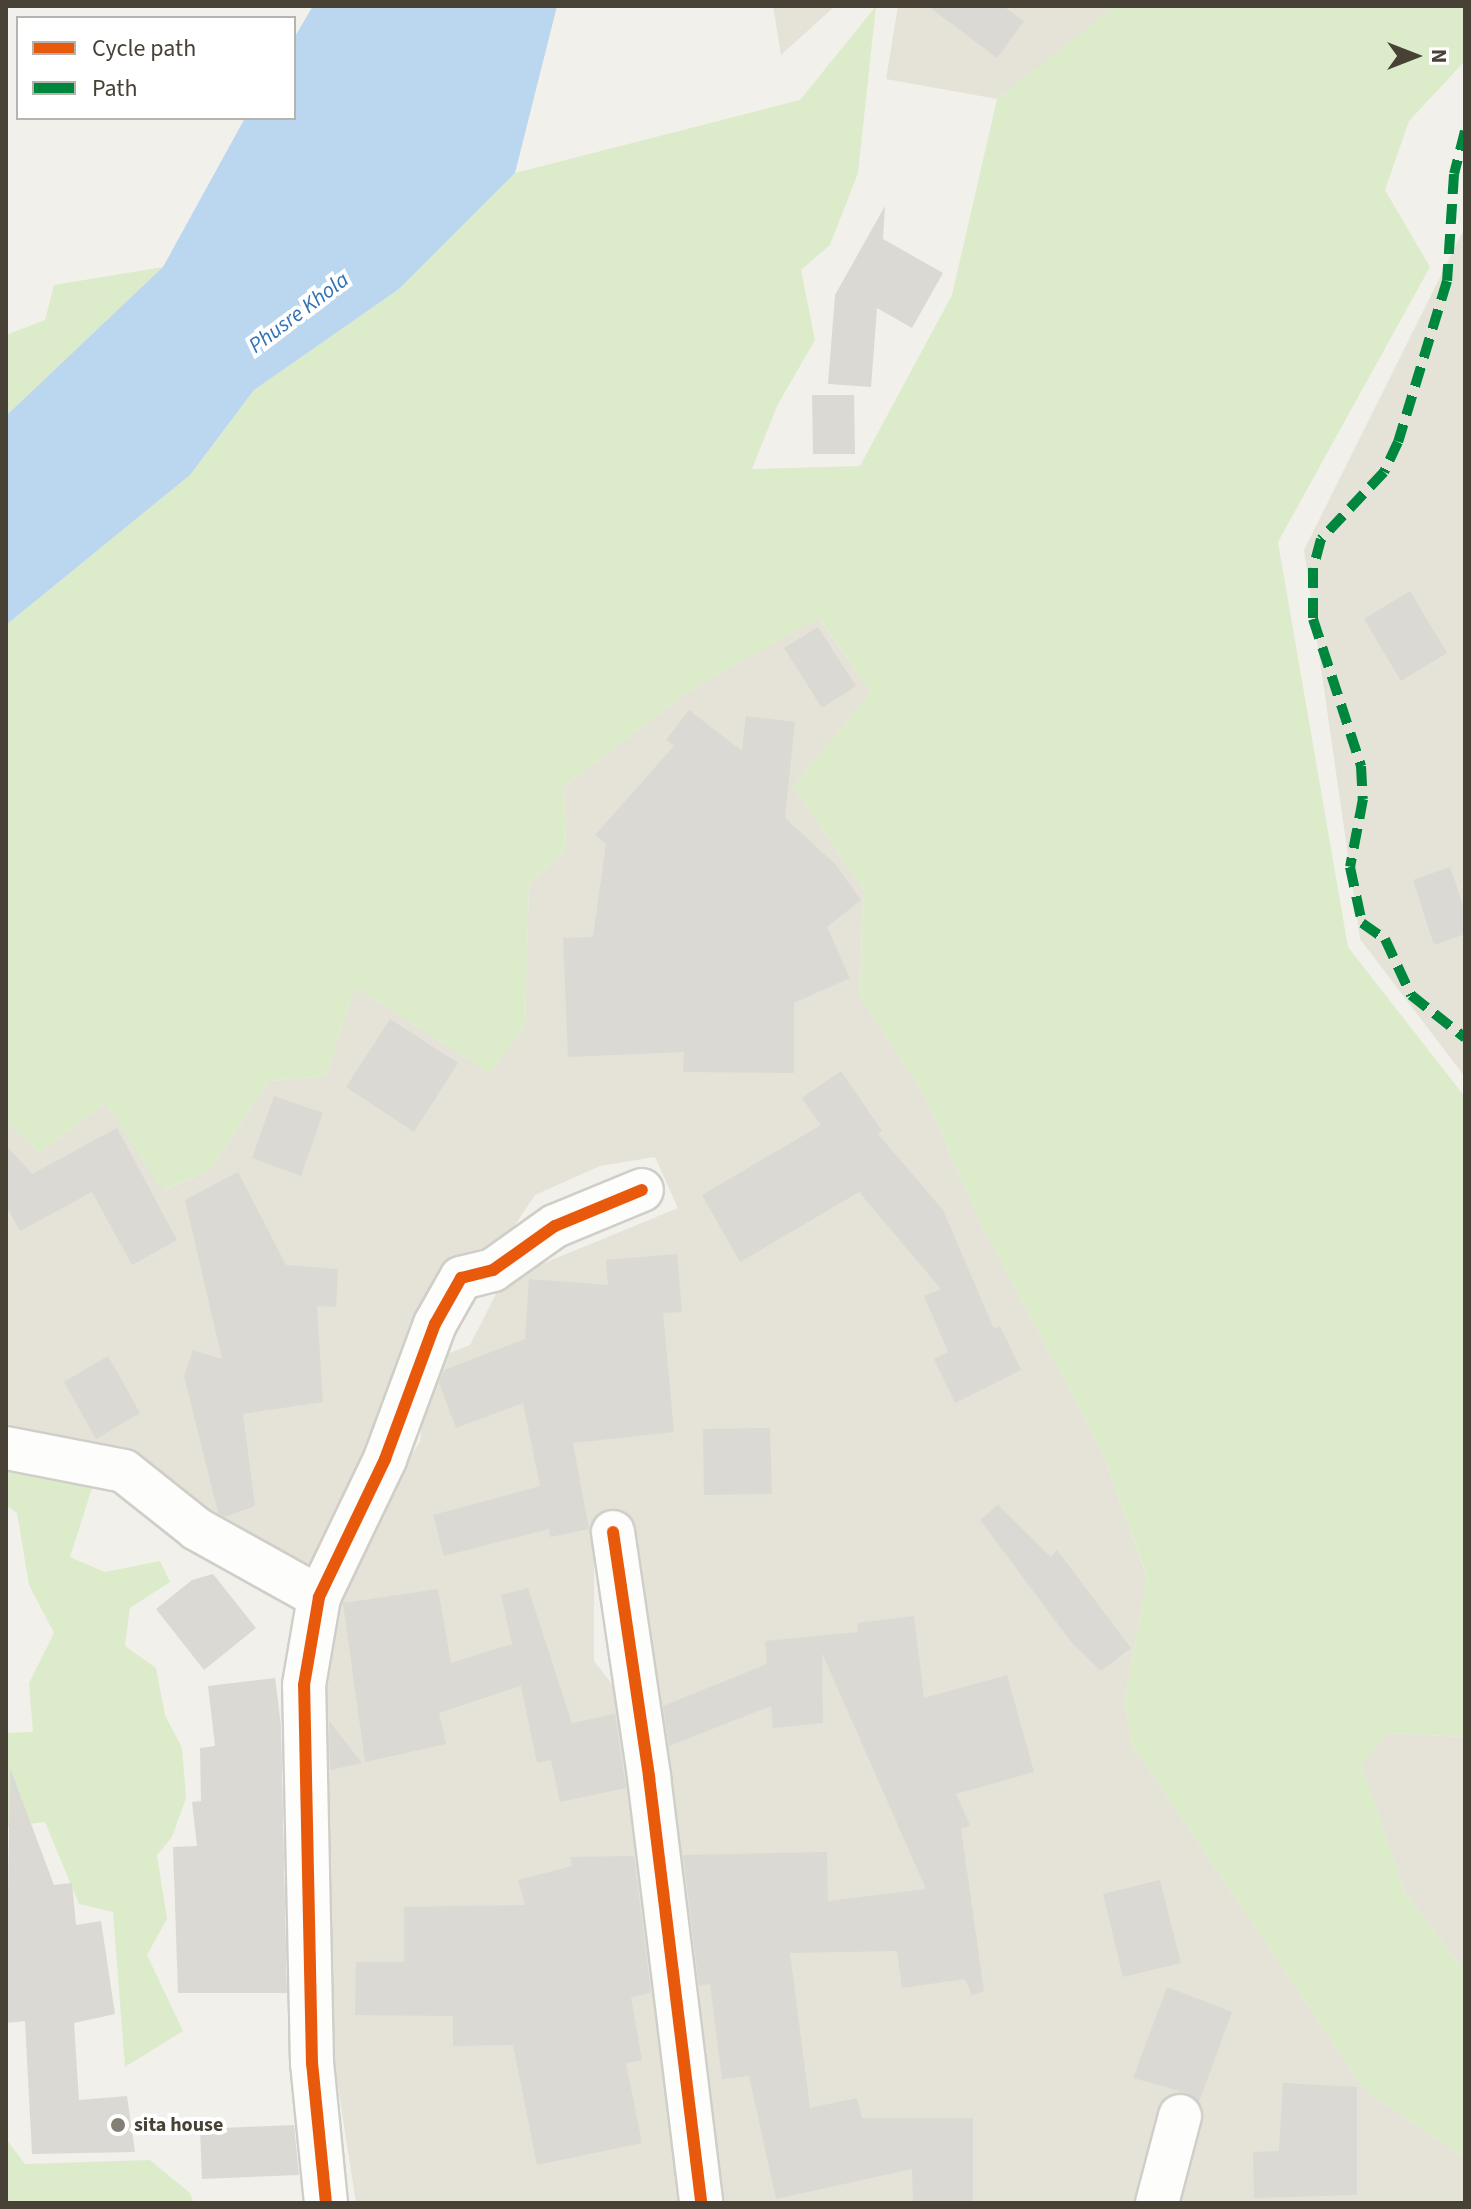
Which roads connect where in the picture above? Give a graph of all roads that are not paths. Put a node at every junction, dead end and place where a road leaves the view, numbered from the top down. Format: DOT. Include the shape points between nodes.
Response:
graph roads {
  1 [pos="642,1190"];
  2 [pos="6,1448"];
  3 [pos="613,1532"];
  4 [pos="319,1597"];
  5 [pos="1180,2116"];
  6 [pos="326,2203"];
  7 [pos="701,2203"];
  8 [pos="1157,2203"];
  1 -- 4 [label="street" via="555,1226 493,1270 461,1278 435,1324 385,1459"];
  2 -- 4 [label="street" via="124,1471 197,1529"];
  3 -- 7 [label="street"];
  4 -- 6 [label="street" via="304,1685 312,2063"];
  5 -- 8 [label="street"];
}
